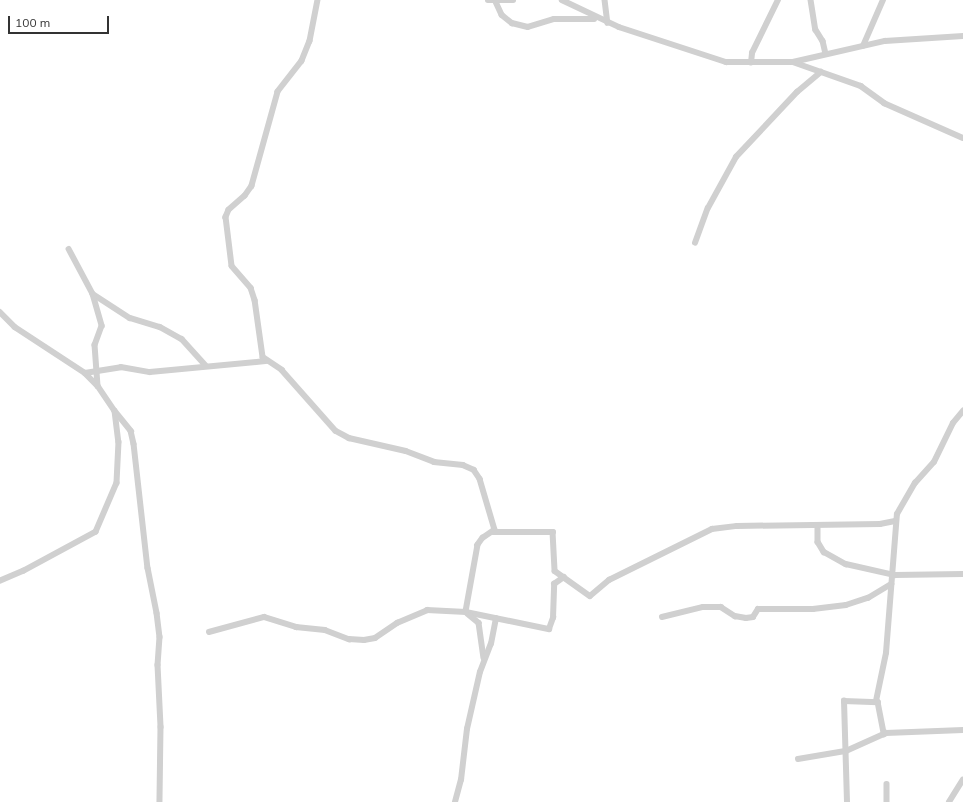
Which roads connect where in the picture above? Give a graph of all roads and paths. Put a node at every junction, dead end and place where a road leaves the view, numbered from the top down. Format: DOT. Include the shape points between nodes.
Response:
graph roads {
  1 [pos="318,0"];
  2 [pos="488,0"];
  3 [pos="513,0"];
  4 [pos="562,0"];
  5 [pos="605,0"];
  6 [pos="778,0"];
  7 [pos="811,0"];
  8 [pos="883,0"];
  9 [pos="496,2"];
  10 [pos="596,19"];
  11 [pos="608,23"];
  12 [pos="963,36"];
  13 [pos="863,46"];
  14 [pos="826,54"];
  15 [pos="814,57"];
  16 [pos="793,62"];
  17 [pos="751,63"];
  18 [pos="813,69"];
  19 [pos="821,72"];
  20 [pos="963,138"];
  21 [pos="695,243"];
  22 [pos="69,249"];
  23 [pos="93,294"];
  24 [pos="0,312"];
  25 [pos="267,361"];
  26 [pos="206,366"];
  27 [pos="97,372"];
  28 [pos="85,373"];
  29 [pos="98,386"];
  30 [pos="115,411"];
  31 [pos="963,411"];
  32 [pos="895,521"];
  33 [pos="818,525"];
  34 [pos="493,532"];
  35 [pos="963,574"];
  36 [pos="892,575"];
  37 [pos="564,577"];
  38 [pos="0,581"];
  39 [pos="891,584"];
  40 [pos="467,613"];
  41 [pos="662,617"];
  42 [pos="496,618"];
  43 [pos="208,632"];
  44 [pos="484,659"];
  45 [pos="876,701"];
  46 [pos="963,730"];
  47 [pos="884,734"];
  48 [pos="846,751"];
  49 [pos="798,759"];
  50 [pos="963,780"];
  51 [pos="887,784"];
  52 [pos="160,802"];
  53 [pos="454,802"];
  54 [pos="847,802"];
  55 [pos="887,802"];
  56 [pos="949,802"];
  1 -- 25 [label="street" via="305,54 295,72 278,92 252,186 229,210 226,217 232,266 251,288 256,300 261,350"];
  2 -- 9 [label="street"];
  3 -- 9 [label="street"];
  4 -- 10 [label="street"];
  5 -- 11 [label="street"];
  6 -- 17 [label="street" via="754,48"];
  7 -- 14 [label="street" via="816,30 823,41"];
  8 -- 13 [label="street"];
  9 -- 10 [label="street" via="502,15 512,23 528,27 554,19"];
  10 -- 11 [label="street"];
  11 -- 17 [label="street" via="726,62"];
  12 -- 13 [label="street" via="885,41"];
  13 -- 14 [label="street"];
  14 -- 15 [label="street"];
  15 -- 16 [label="street"];
  15 -- 18 [label="street"];
  16 -- 17 [label="street"];
  16 -- 18 [label="street"];
  18 -- 19 [label="street"];
  19 -- 20 [label="street" via="861,86 884,103"];
  19 -- 21 [label="street" via="797,92 736,157 708,208"];
  22 -- 23 [label="street"];
  23 -- 26 [label="street" via="130,318 160,327 182,339"];
  23 -- 27 [label="street" via="102,326 95,345"];
  24 -- 28 [label="street" via="15,327"];
  25 -- 26 [label="street"];
  25 -- 34 [label="street" via="282,370 336,431 349,438 406,450 434,462 463,465 474,470 480,479 494,525"];
  26 -- 27 [label="street" via="150,372 121,367"];
  27 -- 28 [label="street"];
  27 -- 29 [label="street"];
  28 -- 29 [label="street"];
  29 -- 30 [label="street"];
  30 -- 38 [label="street" via="118,476 96,532 24,571"];
  30 -- 52 [label="street" via="131,431 134,444 148,568 157,613 161,728"];
  31 -- 32 [label="street" via="953,423 940,454 915,483"];
  32 -- 33 [label="street"];
  32 -- 36 [label="street"];
  33 -- 36 [label="street" via="821,548 830,557 846,564"];
  33 -- 37 [label="street" via="737,526 712,529 609,580 593,595 582,592"];
  34 -- 37 [label="street" via="553,532 555,569"];
  34 -- 40 [label="street" via="483,538 478,545"];
  35 -- 36 [label="street"];
  36 -- 39 [label="street"];
  37 -- 42 [label="street" via="554,584 554,614 550,629"];
  39 -- 41 [label="street" via="868,598 846,605 813,609 758,609 753,617 746,618 735,616 721,607 704,606"];
  39 -- 45 [label="street" via="886,653"];
  40 -- 42 [label="street"];
  40 -- 43 [label="street" via="427,610 397,623 376,638 364,640 349,639 326,630 296,627 268,617"];
  40 -- 44 [label="street" via="479,623"];
  42 -- 44 [label="street" via="491,644"];
  44 -- 53 [label="street" via="467,729 461,780"];
  45 -- 47 [label="street"];
  45 -- 48 [label="street" via="844,701"];
  46 -- 47 [label="street"];
  47 -- 48 [label="street"];
  48 -- 49 [label="street"];
  48 -- 54 [label="street"];
  50 -- 56 [label="street"];
  51 -- 55 [label="street"];
}
